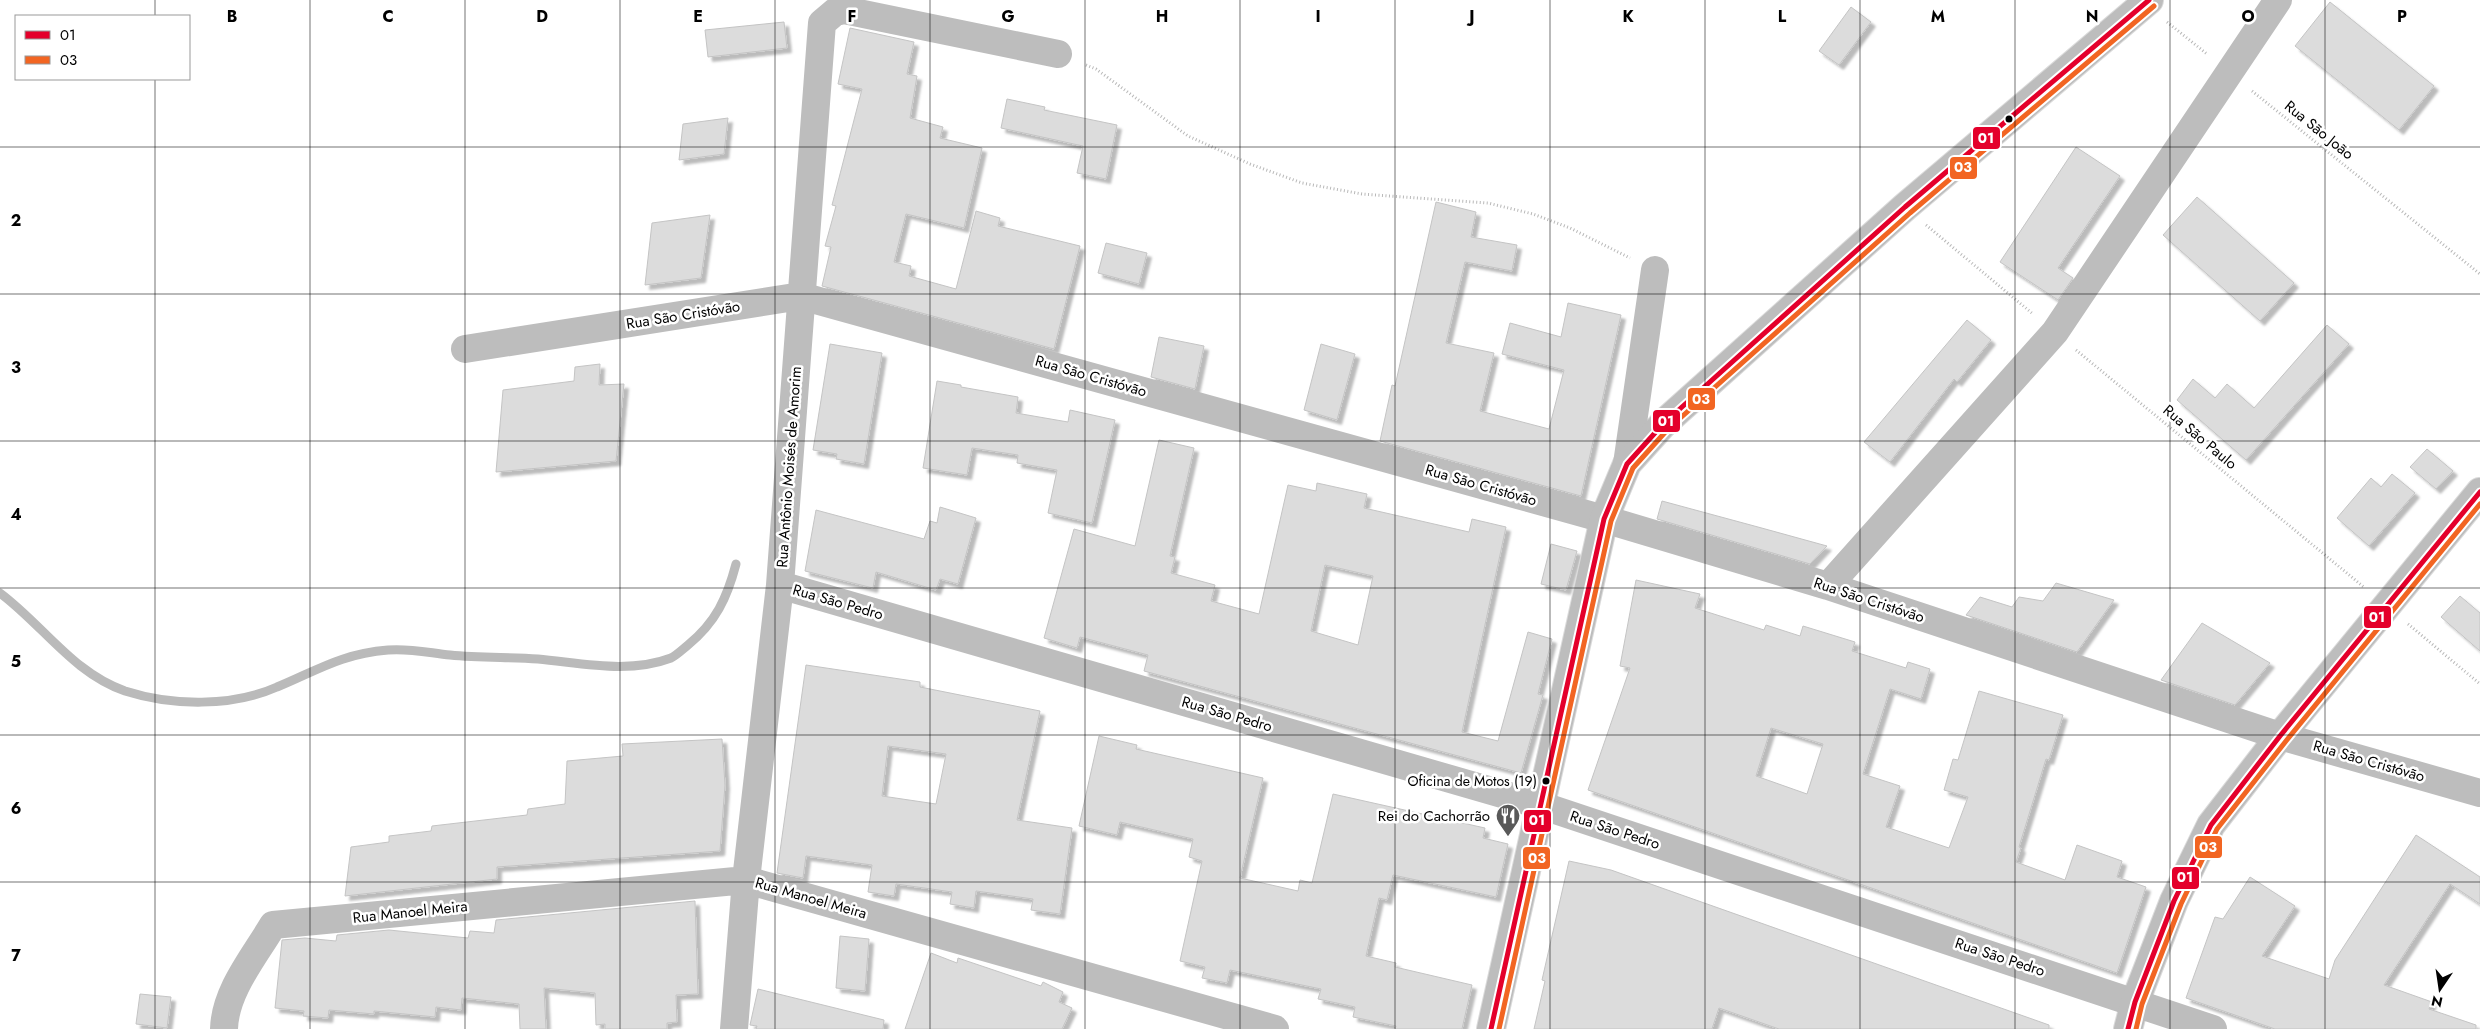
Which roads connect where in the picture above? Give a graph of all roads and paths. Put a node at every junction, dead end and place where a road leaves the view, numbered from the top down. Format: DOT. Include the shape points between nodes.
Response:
graph roads {
  1 [pos="2278,0"];
  2 [pos="2147,2"];
  3 [pos="1058,54"];
  4 [pos="2230,73"];
  5 [pos="1904,207"];
  6 [pos="1656,270"];
  7 [pos="2480,274"];
  8 [pos="801,296"];
  9 [pos="2055,332"];
  10 [pos="466,349"];
  11 [pos="1627,464"];
  12 [pos="2480,492"];
  13 [pos="1604,519"];
  14 [pos="780,585"];
  15 [pos="1828,586"];
  16 [pos="2388,607"];
  17 [pos="2480,684"];
  18 [pos="2280,736"];
  19 [pos="2480,794"];
  20 [pos="1540,805"];
  21 [pos="746,880"];
  22 [pos="2135,1002"];
  23 [pos="224,1029"];
  24 [pos="734,1029"];
  25 [pos="1275,1029"];
  26 [pos="1491,1029"];
  27 [pos="2128,1029"];
  28 [pos="2213,1029"];
  1 -- 4 [label="street"];
  2 -- 4 [label="path, Rua São João"];
  2 -- 5 [label="street"];
  3 -- 6 [label="path" via="1096,69 1188,136 1302,183 1362,194 1488,202 1570,228"];
  3 -- 8 [label="street, Rua Antônio Moisés de Amorim" via="844,10 835,12 822,23"];
  4 -- 7 [label="path, Rua São João"];
  4 -- 9 [label="street"];
  5 -- 9 [label="path, Rua São Paulo"];
  5 -- 11 [label="street" via="1663,424"];
  6 -- 11 [label="street"];
  8 -- 10 [label="street, Rua São Cristóvão"];
  8 -- 13 [label="street, Rua São Cristóvão"];
  8 -- 14 [label="street, Rua Antônio Moisés de Amorim"];
  9 -- 15 [label="street"];
  9 -- 16 [label="path, Rua São Paulo"];
  11 -- 13 [label="street"];
  12 -- 16 [label="street"];
  13 -- 15 [label="street, Rua São Cristóvão"];
  13 -- 20 [label="street"];
  14 -- 20 [label="street, Rua São Pedro"];
  14 -- 21 [label="street, Rua Antônio Moisés de Amorim"];
  15 -- 18 [label="street, Rua São Cristóvão"];
  16 -- 17 [label="path, Rua São Paulo"];
  16 -- 18 [label="street"];
  18 -- 19 [label="street, Rua São Cristóvão"];
  18 -- 22 [label="street" via="2211,825 2174,901"];
  20 -- 22 [label="street, Rua São Pedro"];
  20 -- 26 [label="street"];
  21 -- 23 [label="street, Rua Manoel Meira" via="273,925 237,984"];
  21 -- 24 [label="street, Rua Antônio Moisés de Amorim"];
  21 -- 25 [label="street, Rua Manoel Meira"];
  22 -- 27 [label="street"];
  22 -- 28 [label="street, Rua São Pedro"];
}
